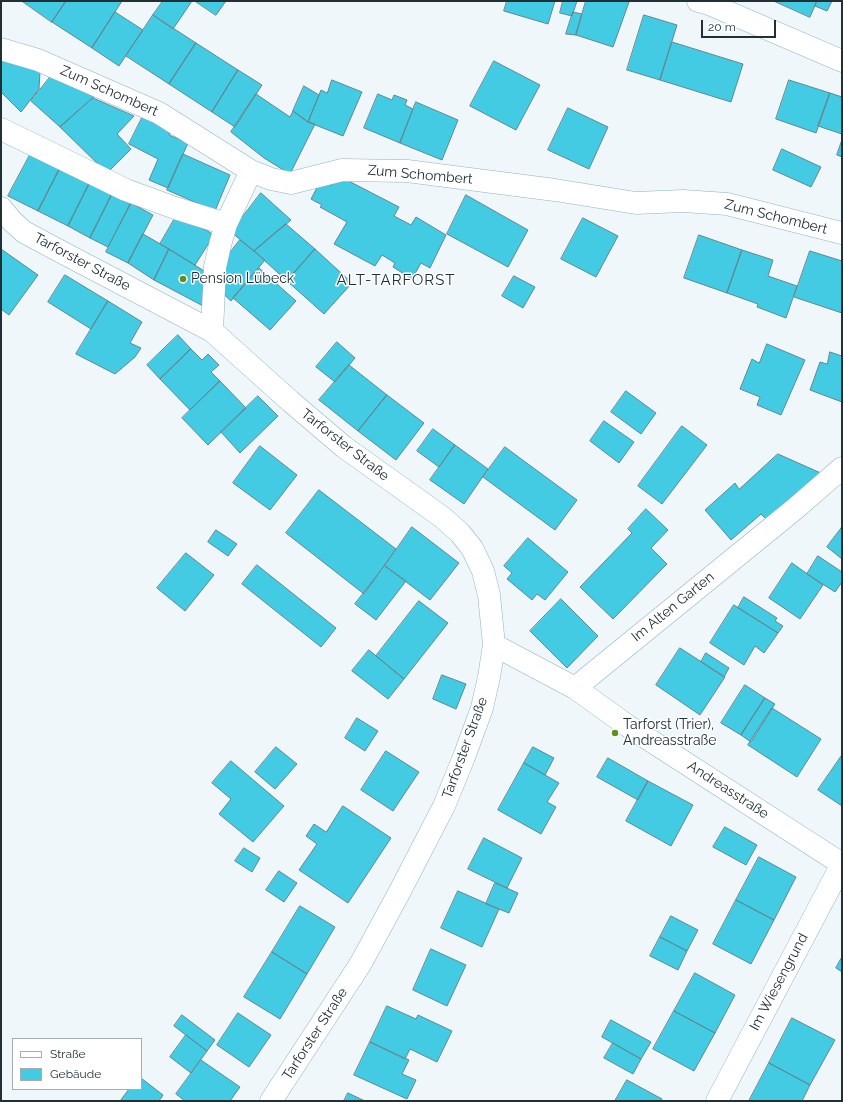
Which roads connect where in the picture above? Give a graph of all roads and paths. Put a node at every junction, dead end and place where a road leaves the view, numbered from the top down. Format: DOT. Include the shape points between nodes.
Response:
graph roads {
  1 [pos="698,1"];
  2 [pos="1,49"];
  3 [pos="842,60"];
  4 [pos="1,129"];
  5 [pos="251,171"];
  6 [pos="1,208"];
  7 [pos="226,224"];
  8 [pos="842,233"];
  9 [pos="212,331"];
  10 [pos="842,468"];
  11 [pos="494,645"];
  12 [pos="575,688"];
  13 [pos="842,864"];
  14 [pos="271,1101"];
  15 [pos="717,1101"];
  1 -- 3 [label="street"];
  2 -- 5 [label="street, Zum Schombert" via="38,60 159,113"];
  4 -- 7 [label="street" via="126,190"];
  5 -- 7 [label="street"];
  5 -- 8 [label="street, Zum Schombert" via="291,183 342,170 407,171 636,203 682,201 727,204"];
  6 -- 9 [label="street, Tarforster Straße" via="24,232"];
  7 -- 9 [label="street" via="215,267"];
  9 -- 11 [label="street, Tarforster Straße" via="344,447 442,517 460,533 472,548 483,571 489,595"];
  10 -- 12 [label="street, Im Alten Garten"];
  11 -- 12 [label="street"];
  11 -- 14 [label="street, Tarforster Straße" via="482,708 444,806 361,963"];
  12 -- 13 [label="street, Andreasstraße" via="628,726"];
  13 -- 15 [label="street, Im Wiesengrund"];
}
